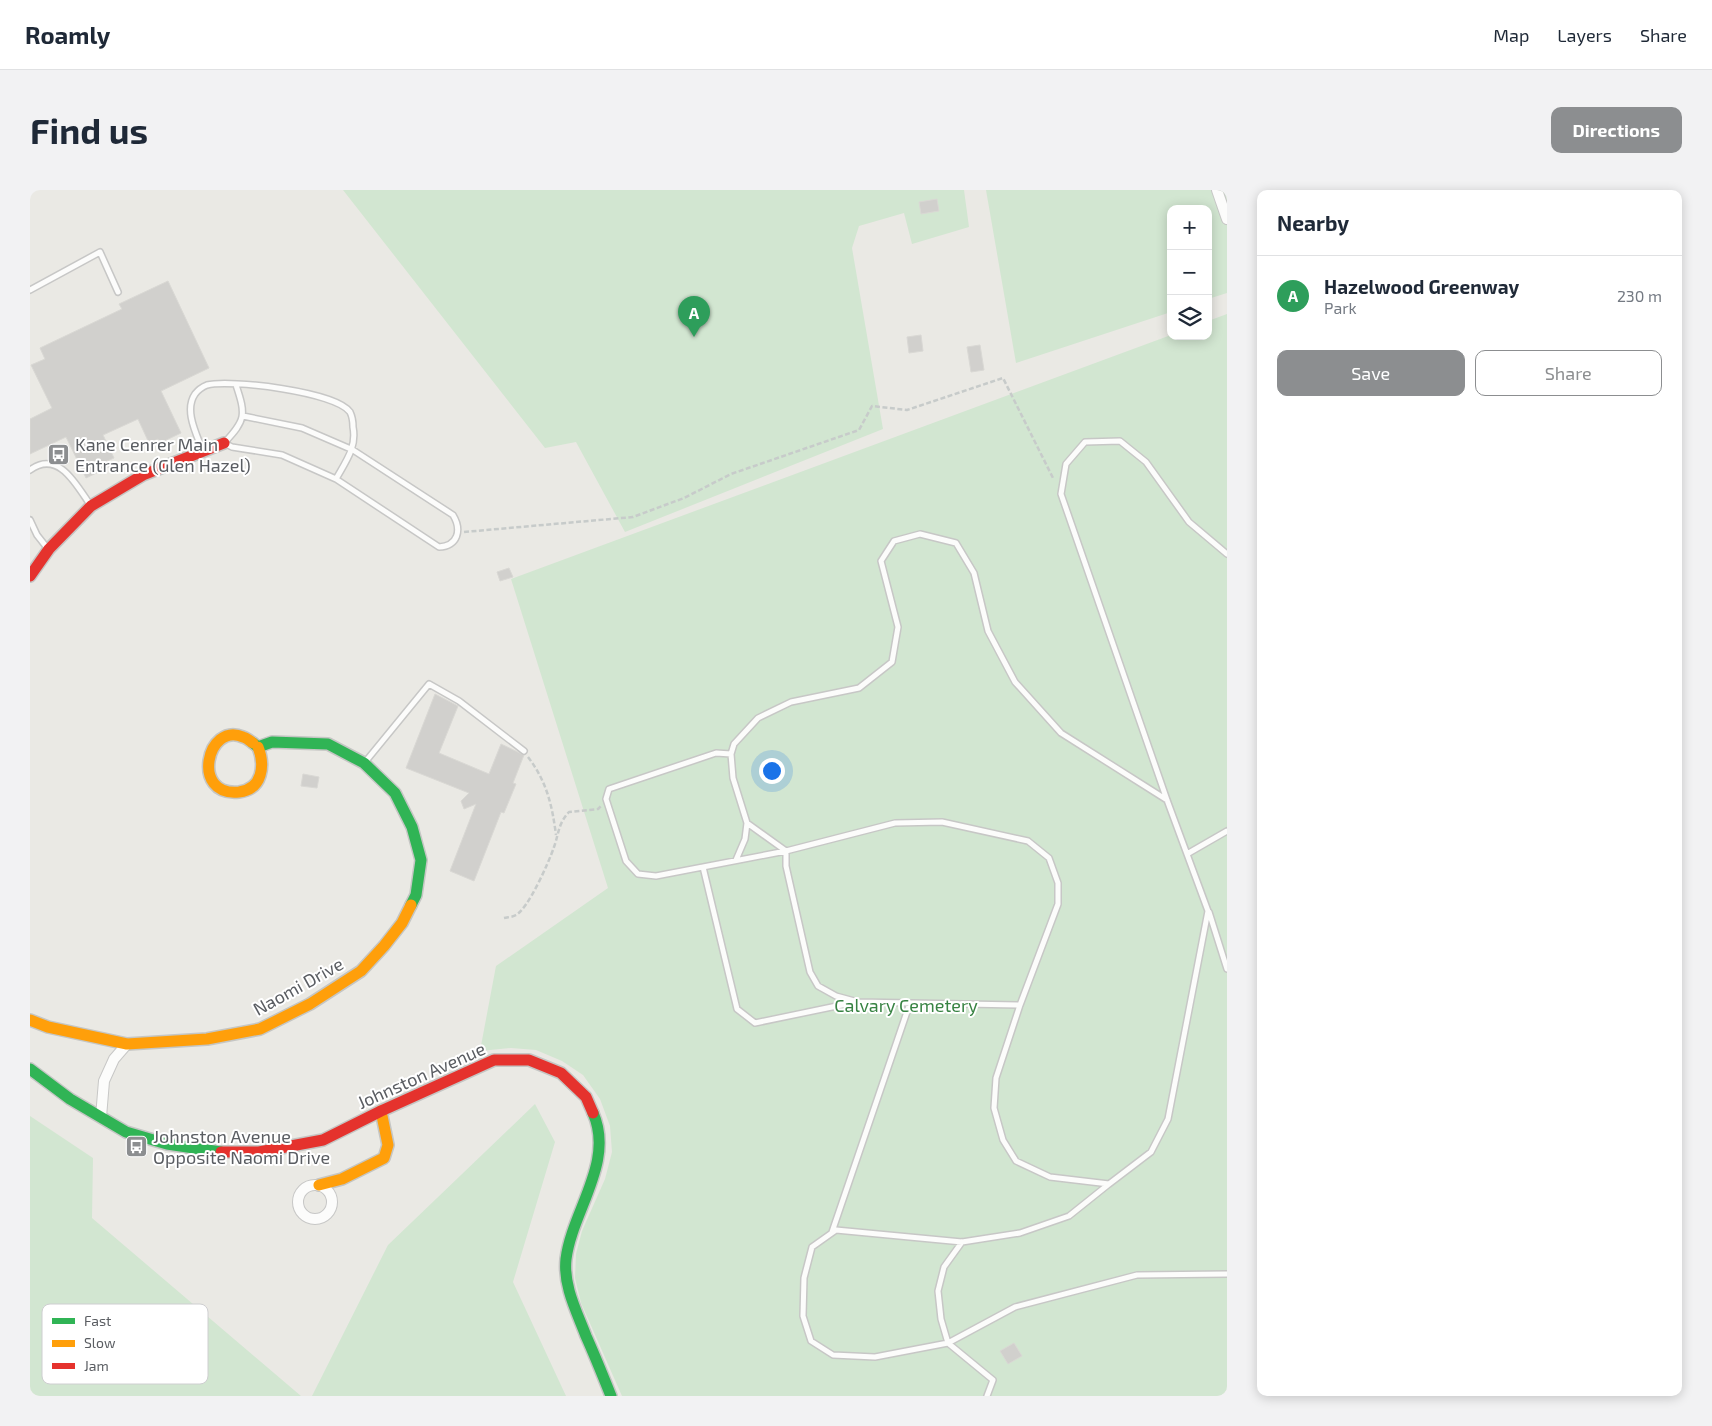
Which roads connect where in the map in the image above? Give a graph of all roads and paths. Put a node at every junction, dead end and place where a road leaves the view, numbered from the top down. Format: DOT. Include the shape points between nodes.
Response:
graph roads {
  1 [pos="1217,190"];
  2 [pos="1227,219"];
  3 [pos="30,290"];
  4 [pos="118,292"];
  5 [pos="236,385"];
  6 [pos="243,416"];
  7 [pos="224,443"];
  8 [pos="353,450"];
  9 [pos="203,452"];
  10 [pos="30,470"];
  11 [pos="336,479"];
  12 [pos="1061,494"];
  13 [pos="91,506"];
  14 [pos="30,520"];
  15 [pos="458,532"];
  16 [pos="49,549"];
  17 [pos="1227,554"];
  18 [pos="30,576"];
  19 [pos="258,747"];
  20 [pos="524,751"];
  21 [pos="731,754"];
  22 [pos="364,764"];
  23 [pos="606,800"];
  24 [pos="1167,800"];
  25 [pos="746,823"];
  26 [pos="1227,831"];
  27 [pos="556,837"];
  28 [pos="786,851"];
  29 [pos="1187,854"];
  30 [pos="736,860"];
  31 [pos="703,867"];
  32 [pos="1208,911"];
  33 [pos="504,918"];
  34 [pos="1227,969"];
  35 [pos="858,1002"];
  36 [pos="910,1002"];
  37 [pos="1020,1005"];
  38 [pos="30,1020"];
  39 [pos="127,1044"];
  40 [pos="30,1069"];
  41 [pos="381,1111"];
  42 [pos="101,1117"];
  43 [pos="342,1179"];
  44 [pos="1110,1184"];
  45 [pos="319,1185"];
  46 [pos="331,1197"];
  47 [pos="832,1233"];
  48 [pos="962,1242"];
  49 [pos="1227,1274"];
  50 [pos="948,1343"];
  51 [pos="611,1396"];
  52 [pos="987,1396"];
  1 -- 2 [label="street"];
  3 -- 4 [label="lane" via="100,252"];
  5 -- 6 [label="lane"];
  5 -- 8 [label="lane" via="285,389 346,407 351,414 355,436"];
  5 -- 9 [label="lane" via="208,385 193,396 192,424"];
  6 -- 7 [label="lane" via="237,429"];
  6 -- 8 [label="lane" via="302,428"];
  7 -- 9 [label="street"];
  7 -- 11 [label="lane" via="282,455"];
  8 -- 11 [label="lane"];
  8 -- 15 [label="lane" via="453,515 458,523"];
  9 -- 13 [label="street" via="143,475"];
  10 -- 13 [label="lane" via="46,464 63,470"];
  11 -- 15 [label="lane" via="438,547 453,542"];
  12 -- 15 [label="path" via="1003,378 907,410 872,406 859,430 731,474 684,498 633,518"];
  12 -- 17 [label="lane" via="1066,464 1085,442 1120,441 1146,462 1189,522"];
  12 -- 24 [label="lane"];
  13 -- 16 [label="street"];
  14 -- 16 [label="lane"];
  16 -- 18 [label="street"];
  19 -- 19 [label="street" via="244,736 235,735 218,741 208,756 207,765 214,782 220,788 239,792 256,783 264,765"];
  19 -- 22 [label="street, Naomi Drive" via="272,742 328,744"];
  20 -- 22 [label="lane" via="459,701 429,684"];
  20 -- 27 [label="path" via="546,786"];
  21 -- 23 [label="lane" via="716,753 609,789"];
  21 -- 24 [label="lane" via="734,744 758,718 791,702 859,688 892,662 898,627 881,561 894,541 920,534 956,543 974,573 988,632 1015,682 1061,732"];
  21 -- 25 [label="lane" via="732,778"];
  22 -- 39 [label="street, Naomi Drive" via="395,793 412,827 421,860 416,895 402,923 384,946 360,971 332,991 260,1029 207,1038"];
  23 -- 27 [label="path" via="598,809 569,812 561,820"];
  23 -- 31 [label="lane" via="626,861 638,874 656,876"];
  24 -- 29 [label="lane"];
  25 -- 28 [label="lane"];
  25 -- 30 [label="lane" via="745,839"];
  26 -- 29 [label="lane"];
  27 -- 33 [label="path" via="542,876 524,908 516,915"];
  28 -- 30 [label="lane"];
  28 -- 35 [label="lane" via="786,866 810,972 818,986 836,996"];
  28 -- 37 [label="lane" via="896,823 942,822 1028,841 1049,858 1058,883 1058,904"];
  29 -- 32 [label="lane"];
  30 -- 31 [label="lane"];
  31 -- 35 [label="lane" via="737,1009 755,1023"];
  32 -- 34 [label="lane"];
  32 -- 44 [label="lane" via="1168,1119 1152,1152"];
  35 -- 36 [label="lane"];
  36 -- 37 [label="lane"];
  36 -- 47 [label="lane"];
  37 -- 44 [label="lane" via="996,1078 994,1108 1003,1140 1016,1161 1050,1177"];
  38 -- 39 [label="street, Naomi Drive"];
  39 -- 42 [label="street" via="114,1059 104,1081"];
  40 -- 42 [label="street, Johnston Avenue"];
  41 -- 42 [label="street, Johnston Avenue" via="323,1140 259,1152 216,1152 167,1144 126,1132"];
  41 -- 43 [label="street" via="388,1145 384,1158"];
  41 -- 51 [label="street, Johnston Avenue" via="494,1060 529,1060 561,1073 586,1097 598,1124 598,1163 566,1260 568,1285"];
  43 -- 45 [label="street"];
  43 -- 46 [label="street"];
  44 -- 48 [label="lane" via="1069,1216 1020,1233"];
  45 -- 46 [label="street"];
  45 -- 46 [label="street" via="308,1186 300,1193 297,1204 302,1214 311,1219 323,1217 331,1208"];
  47 -- 48 [label="lane" via="836,1230"];
  47 -- 50 [label="lane" via="812,1247 804,1278 803,1316 811,1341 833,1355 875,1357"];
  48 -- 50 [label="lane" via="944,1267 938,1291"];
  49 -- 50 [label="lane" via="1137,1274 1015,1307"];
  50 -- 52 [label="lane" via="993,1380"];
}
